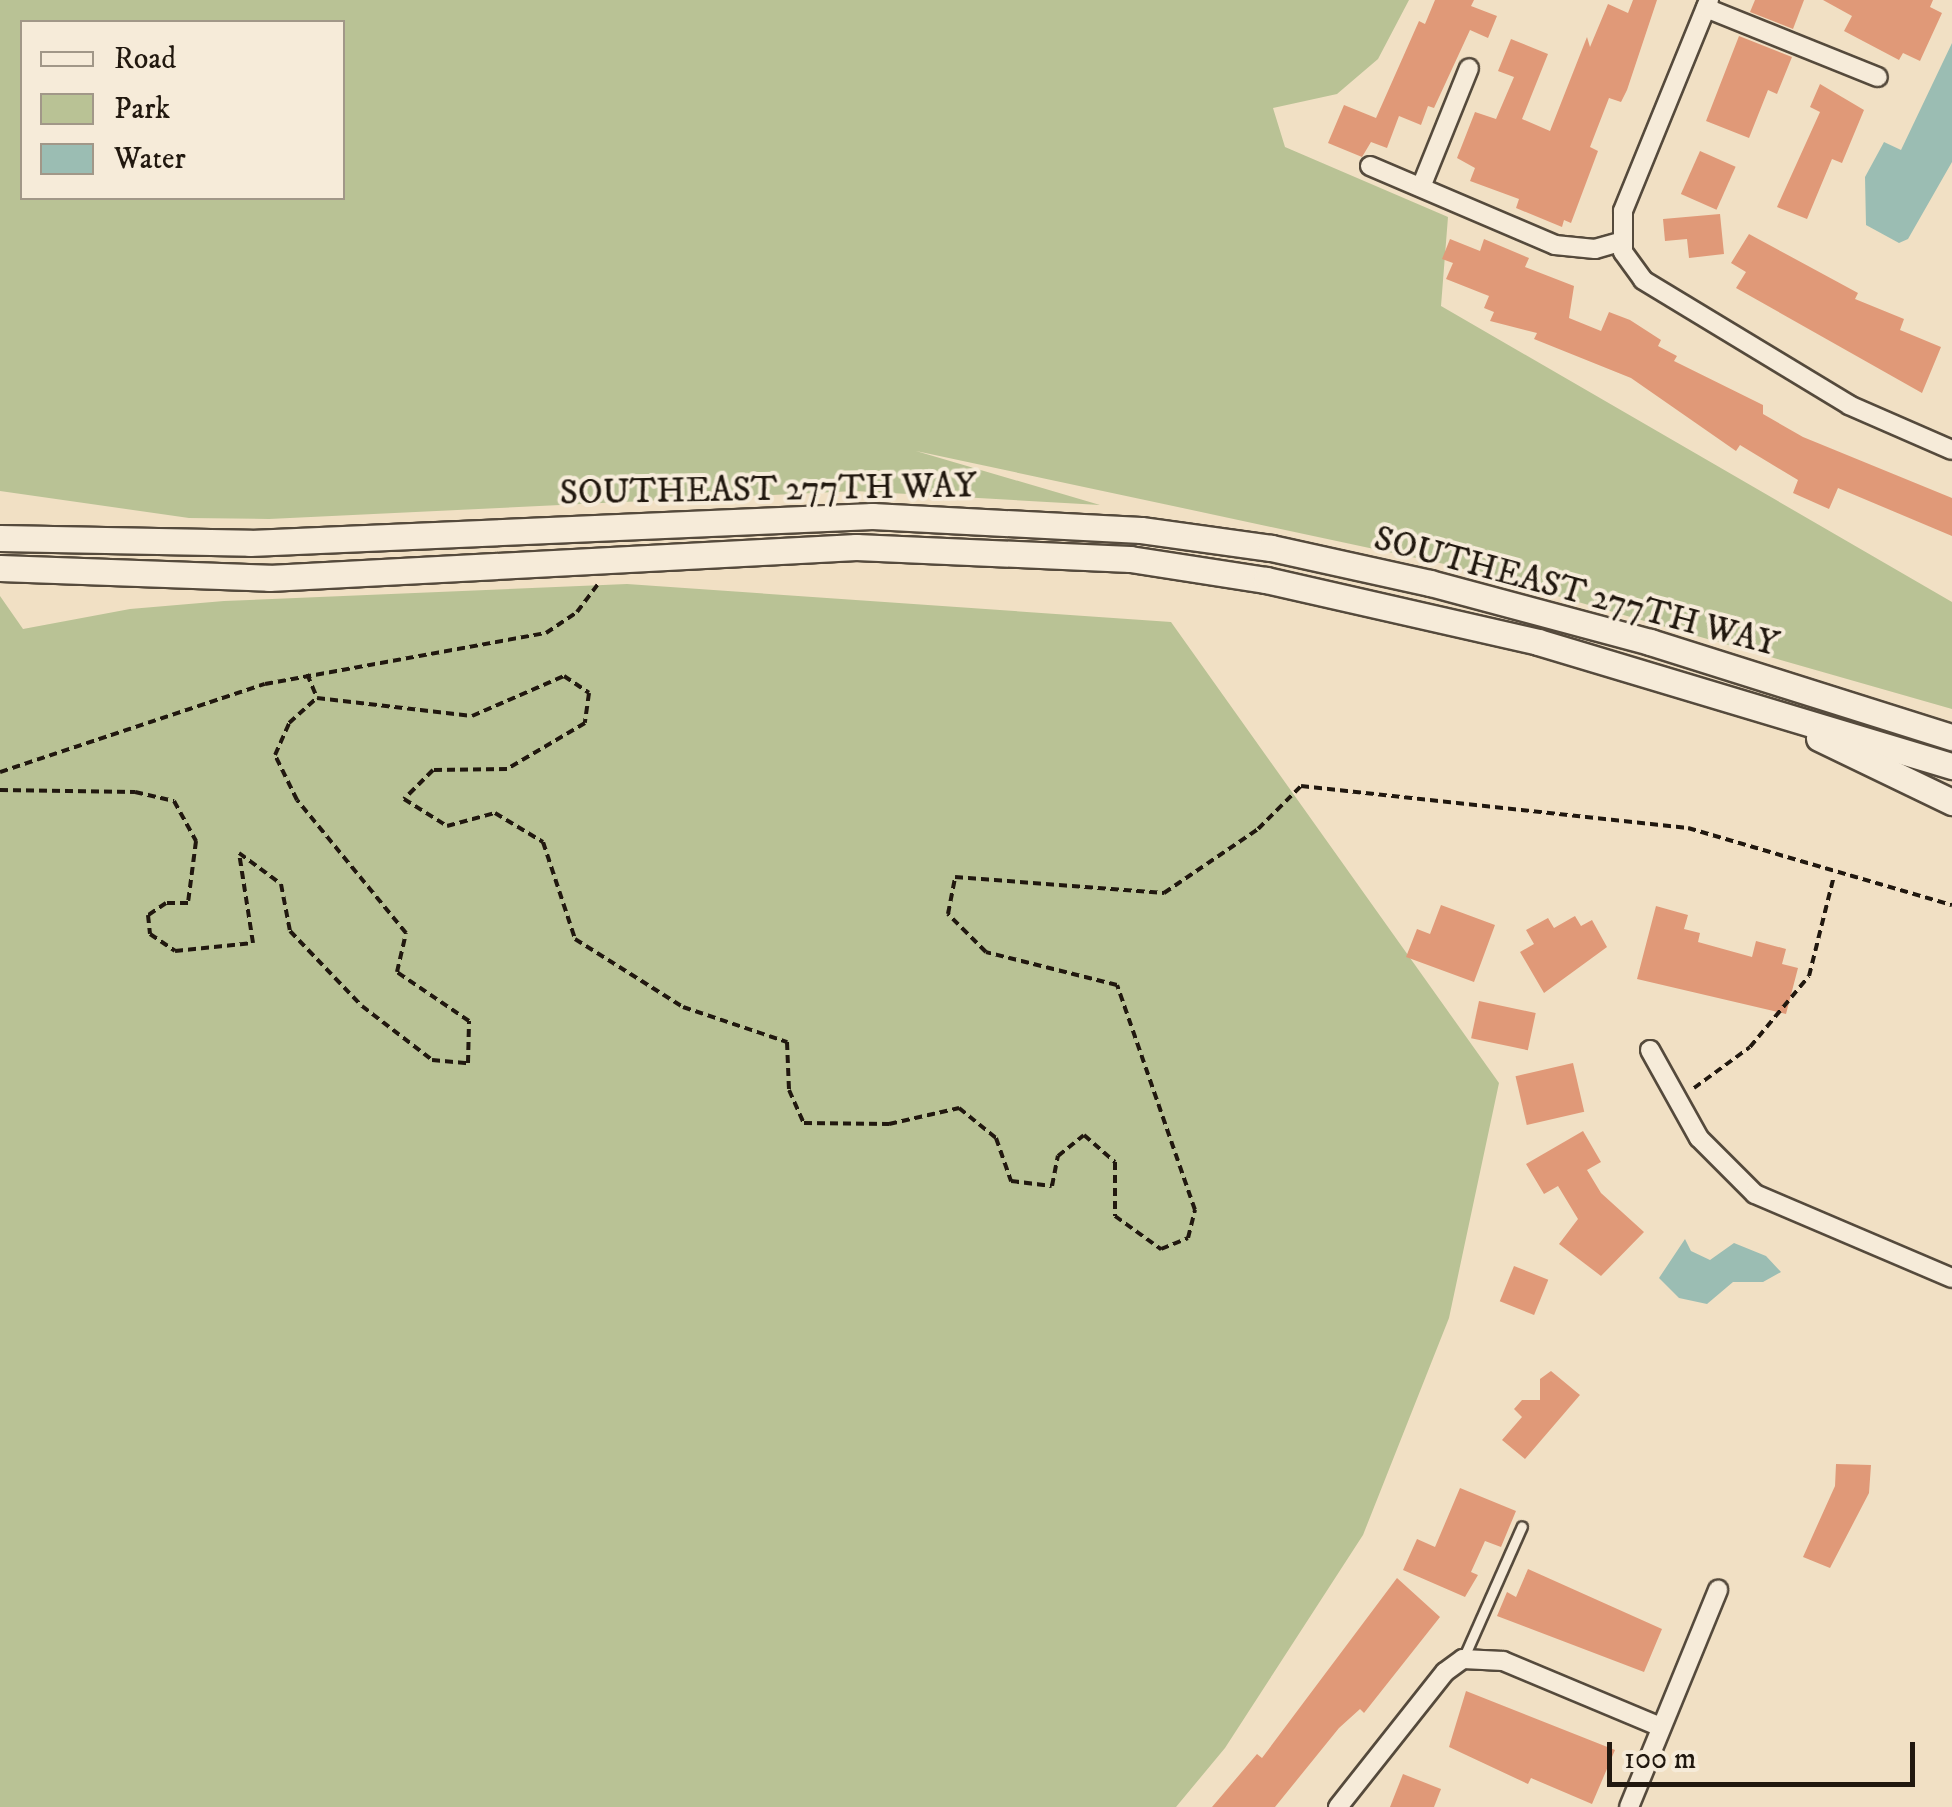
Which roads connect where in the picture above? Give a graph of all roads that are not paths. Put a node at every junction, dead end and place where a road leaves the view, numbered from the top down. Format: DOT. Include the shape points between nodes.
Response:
graph roads {
  1 [pos="1708,4"];
  2 [pos="1470,68"];
  3 [pos="1878,77"];
  4 [pos="1370,166"];
  5 [pos="1421,188"];
  6 [pos="1620,242"];
  7 [pos="1952,450"];
  8 [pos="0,538"];
  9 [pos="0,568"];
  10 [pos="1713,694"];
  11 [pos="1817,696"];
  12 [pos="1952,723"];
  13 [pos="1952,736"];
  14 [pos="1952,766"];
  15 [pos="1952,802"];
  16 [pos="1650,1050"];
  17 [pos="1952,1278"];
  18 [pos="1522,1526"];
  19 [pos="1718,1590"];
  20 [pos="1463,1659"];
  21 [pos="1661,1727"];
  22 [pos="1338,1807"];
  23 [pos="1629,1807"];
  1 -- 3 [label="street"];
  1 -- 6 [label="street" via="1623,211"];
  2 -- 5 [label="street"];
  4 -- 5 [label="street"];
  5 -- 6 [label="street" via="1555,245 1595,250"];
  6 -- 7 [label="street" via="1644,280 1849,405"];
  8 -- 11 [label="main road, SOUTHEAST 277TH WAY" via="250,543 872,516 1140,530 1271,548 1430,583"];
  9 -- 10 [label="main road, SOUTHEAST 277TH WAY" via="269,578 856,546 1130,559 1428,614"];
  10 -- 14 [label="main road"];
  10 -- 15 [label="main road"];
  11 -- 12 [label="main road"];
  11 -- 13 [label="main road"];
  16 -- 17 [label="street" via="1725,1170 1756,1194"];
  18 -- 20 [label="lane"];
  19 -- 21 [label="street"];
  20 -- 21 [label="street" via="1503,1661"];
  20 -- 22 [label="street" via="1445,1672"];
  21 -- 23 [label="street"];
}
